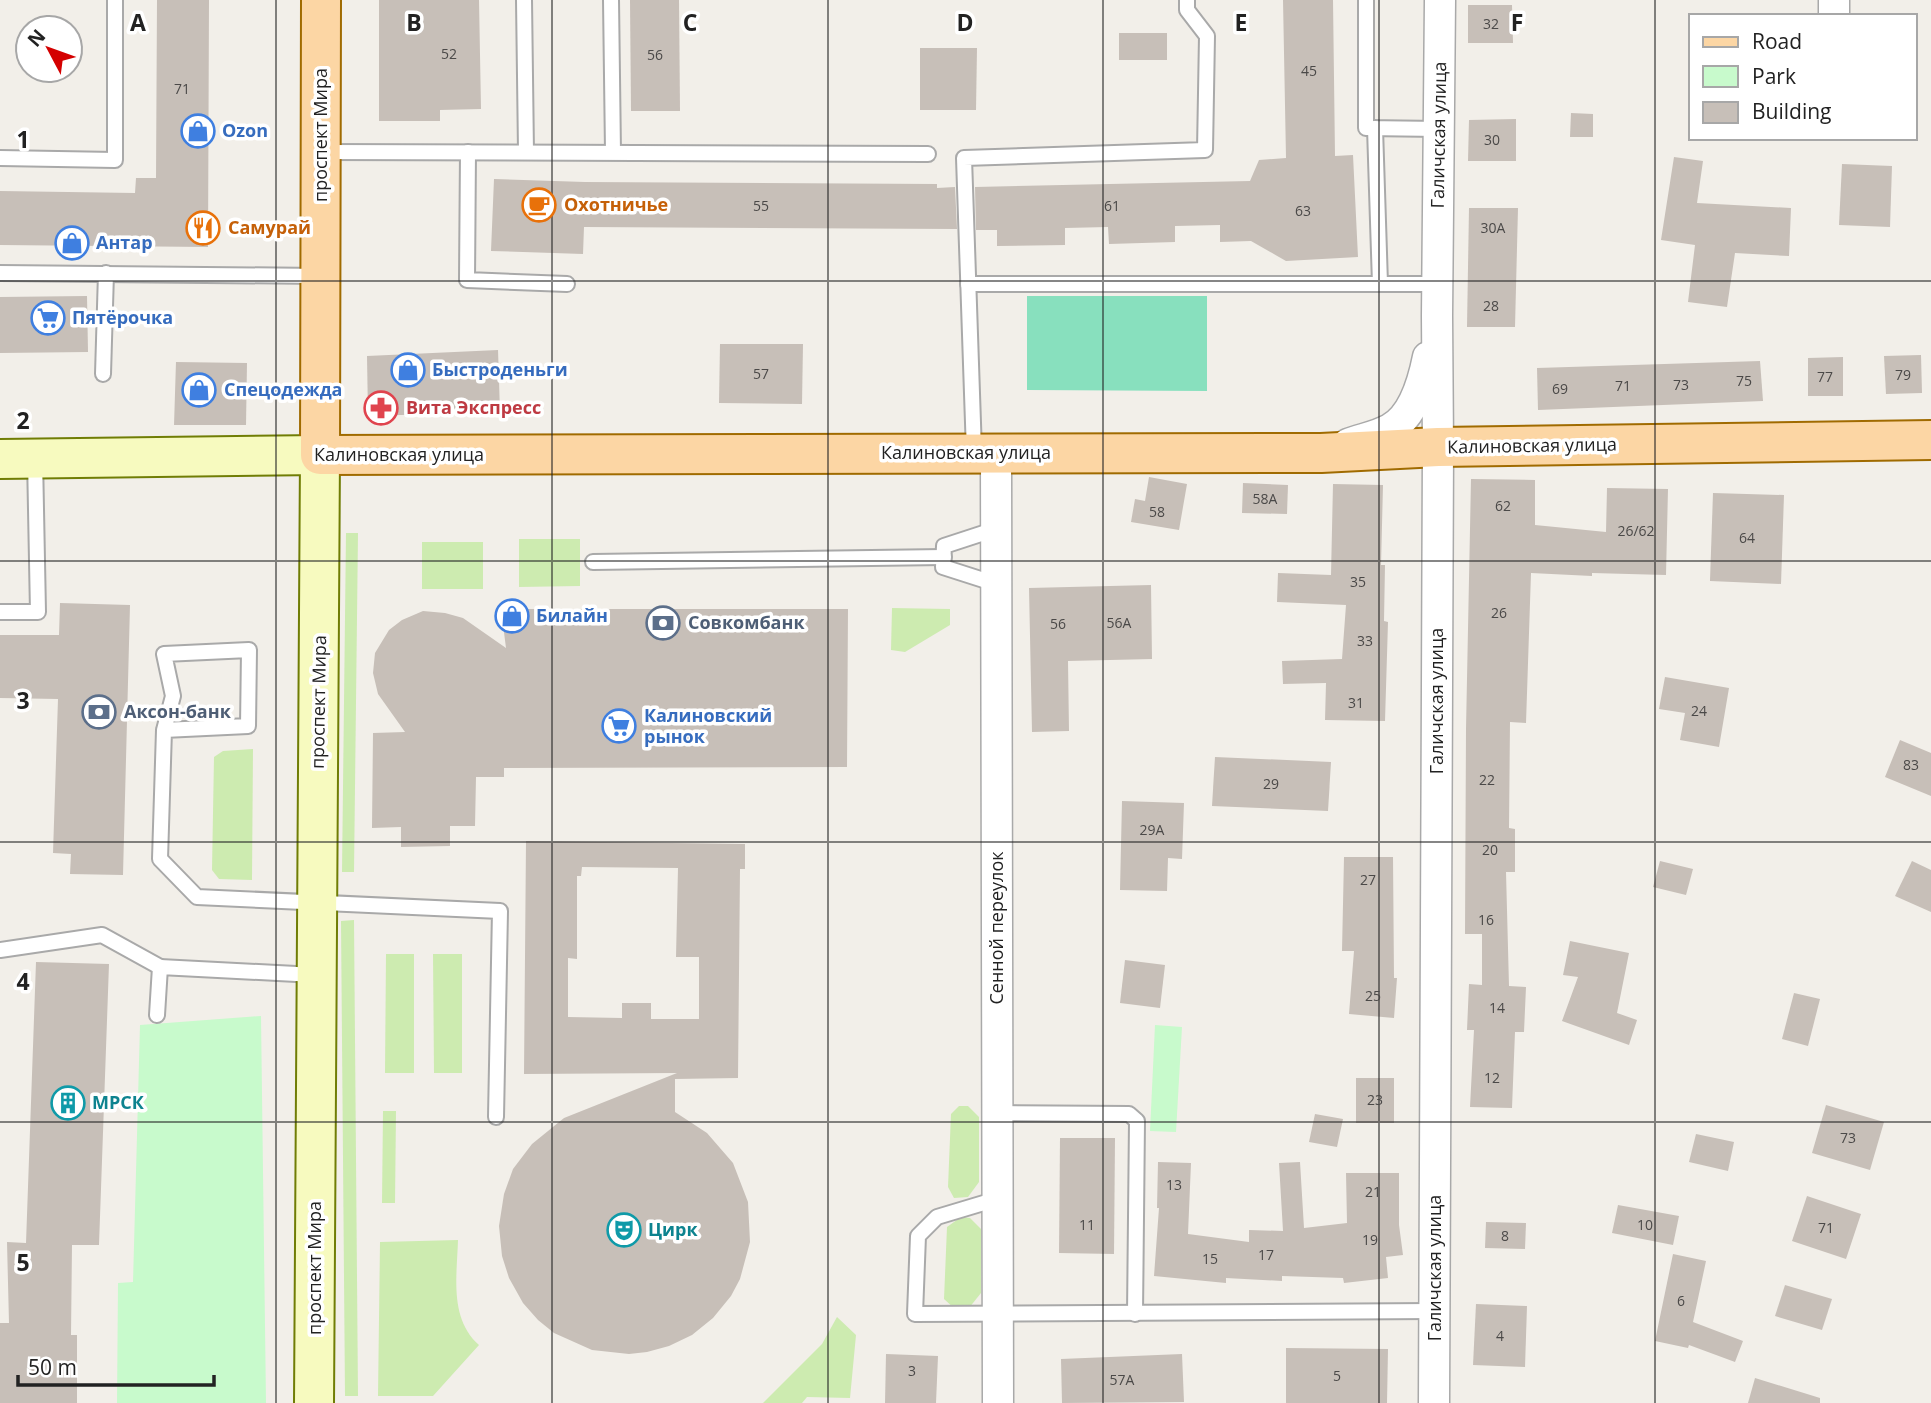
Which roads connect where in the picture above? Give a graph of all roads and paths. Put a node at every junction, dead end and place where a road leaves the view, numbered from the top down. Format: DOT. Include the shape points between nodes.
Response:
graph roads {
  1 [pos="115,0"];
  2 [pos="321,0"];
  3 [pos="524,0"];
  4 [pos="611,0"];
  5 [pos="1187,0"];
  6 [pos="1366,0"];
  7 [pos="1440,0"];
  8 [pos="1375,128"];
  9 [pos="1439,129"];
  10 [pos="321,152"];
  11 [pos="468,152"];
  12 [pos="526,152"];
  13 [pos="613,152"];
  14 [pos="928,154"];
  15 [pos="0,158"];
  16 [pos="0,273"];
  17 [pos="106,273"];
  18 [pos="321,276"];
  19 [pos="567,284"];
  20 [pos="968,284"];
  21 [pos="1380,284"];
  22 [pos="1437,284"];
  23 [pos="1437,316"];
  24 [pos="103,374"];
  25 [pos="1931,440"];
  26 [pos="1438,447"];
  27 [pos="985,453"];
  28 [pos="1321,453"];
  29 [pos="320,455"];
  30 [pos="18,459"];
  31 [pos="996,529"];
  32 [pos="944,557"];
  33 [pos="593,562"];
  34 [pos="996,583"];
  35 [pos="0,612"];
  36 [pos="164,730"];
  37 [pos="316,902"];
  38 [pos="0,950"];
  39 [pos="160,967"];
  40 [pos="316,975"];
  41 [pos="157,1014"];
  42 [pos="997,1113"];
  43 [pos="496,1117"];
  44 [pos="997,1199"];
  45 [pos="1434,1311"];
  46 [pos="1135,1314"];
  47 [pos="998,1315"];
  48 [pos="314,1403"];
  49 [pos="998,1403"];
  50 [pos="1434,1403"];
  1 -- 15 [label="lane" via="115,160"];
  2 -- 10 [label="main road, проспект Мира"];
  3 -- 12 [label="lane"];
  4 -- 13 [label="lane"];
  5 -- 20 [label="lane" via="1187,10 1207,36 1205,150 964,158"];
  6 -- 8 [label="lane" via="1366,128"];
  7 -- 9 [label="street, Галичская улица"];
  8 -- 9 [label="lane"];
  8 -- 21 [label="lane"];
  9 -- 22 [label="street, Галичская улица"];
  10 -- 11 [label="lane"];
  10 -- 18 [label="main road, проспект Мира"];
  11 -- 12 [label="lane"];
  11 -- 19 [label="lane" via="467,280"];
  12 -- 13 [label="lane"];
  13 -- 14 [label="lane"];
  16 -- 17 [label="lane"];
  17 -- 18 [label="lane"];
  17 -- 24 [label="lane"];
  18 -- 29 [label="main road, проспект Мира"];
  20 -- 21 [label="lane"];
  20 -- 27 [label="lane"];
  21 -- 22 [label="lane"];
  22 -- 23 [label="street, Галичская улица"];
  23 -- 26 [label="street, Галичская улица"];
  23 -- 28 [label="street" via="1423,382 1408,412 1392,429"];
  25 -- 26 [label="main road, Калиновская улица"];
  26 -- 28 [label="main road, Калиновская улица"];
  26 -- 45 [label="street, Галичская улица"];
  27 -- 28 [label="main road, Калиновская улица"];
  27 -- 29 [label="main road, Калиновская улица"];
  27 -- 31 [label="street, Сенной переулок"];
  29 -- 30 [label="main road, Калиновская улица"];
  29 -- 37 [label="main road, проспект Мира"];
  30 -- 35 [label="lane" via="38,612"];
  31 -- 32 [label="lane" via="944,546"];
  31 -- 34 [label="street, Сенной переулок"];
  32 -- 33 [label="lane"];
  32 -- 34 [label="lane" via="943,567"];
  34 -- 42 [label="street, Сенной переулок"];
  36 -- 36 [label="lane" via="248,726 249,650 164,654 173,696"];
  36 -- 37 [label="lane" via="160,859 197,897"];
  37 -- 40 [label="main road, проспект Мира"];
  37 -- 43 [label="lane" via="500,911"];
  38 -- 39 [label="lane" via="102,935"];
  39 -- 40 [label="lane"];
  39 -- 41 [label="lane"];
  40 -- 48 [label="main road, проспект Мира"];
  42 -- 44 [label="street, Сенной переулок"];
  42 -- 46 [label="lane" via="1134,1117"];
  44 -- 47 [label="street, Сенной переулок"];
  44 -- 47 [label="lane" via="937,1217 918,1236 915,1314"];
  45 -- 46 [label="lane"];
  45 -- 50 [label="street, Галичская улица"];
  46 -- 47 [label="lane"];
  47 -- 49 [label="street, Сенной переулок"];
}
